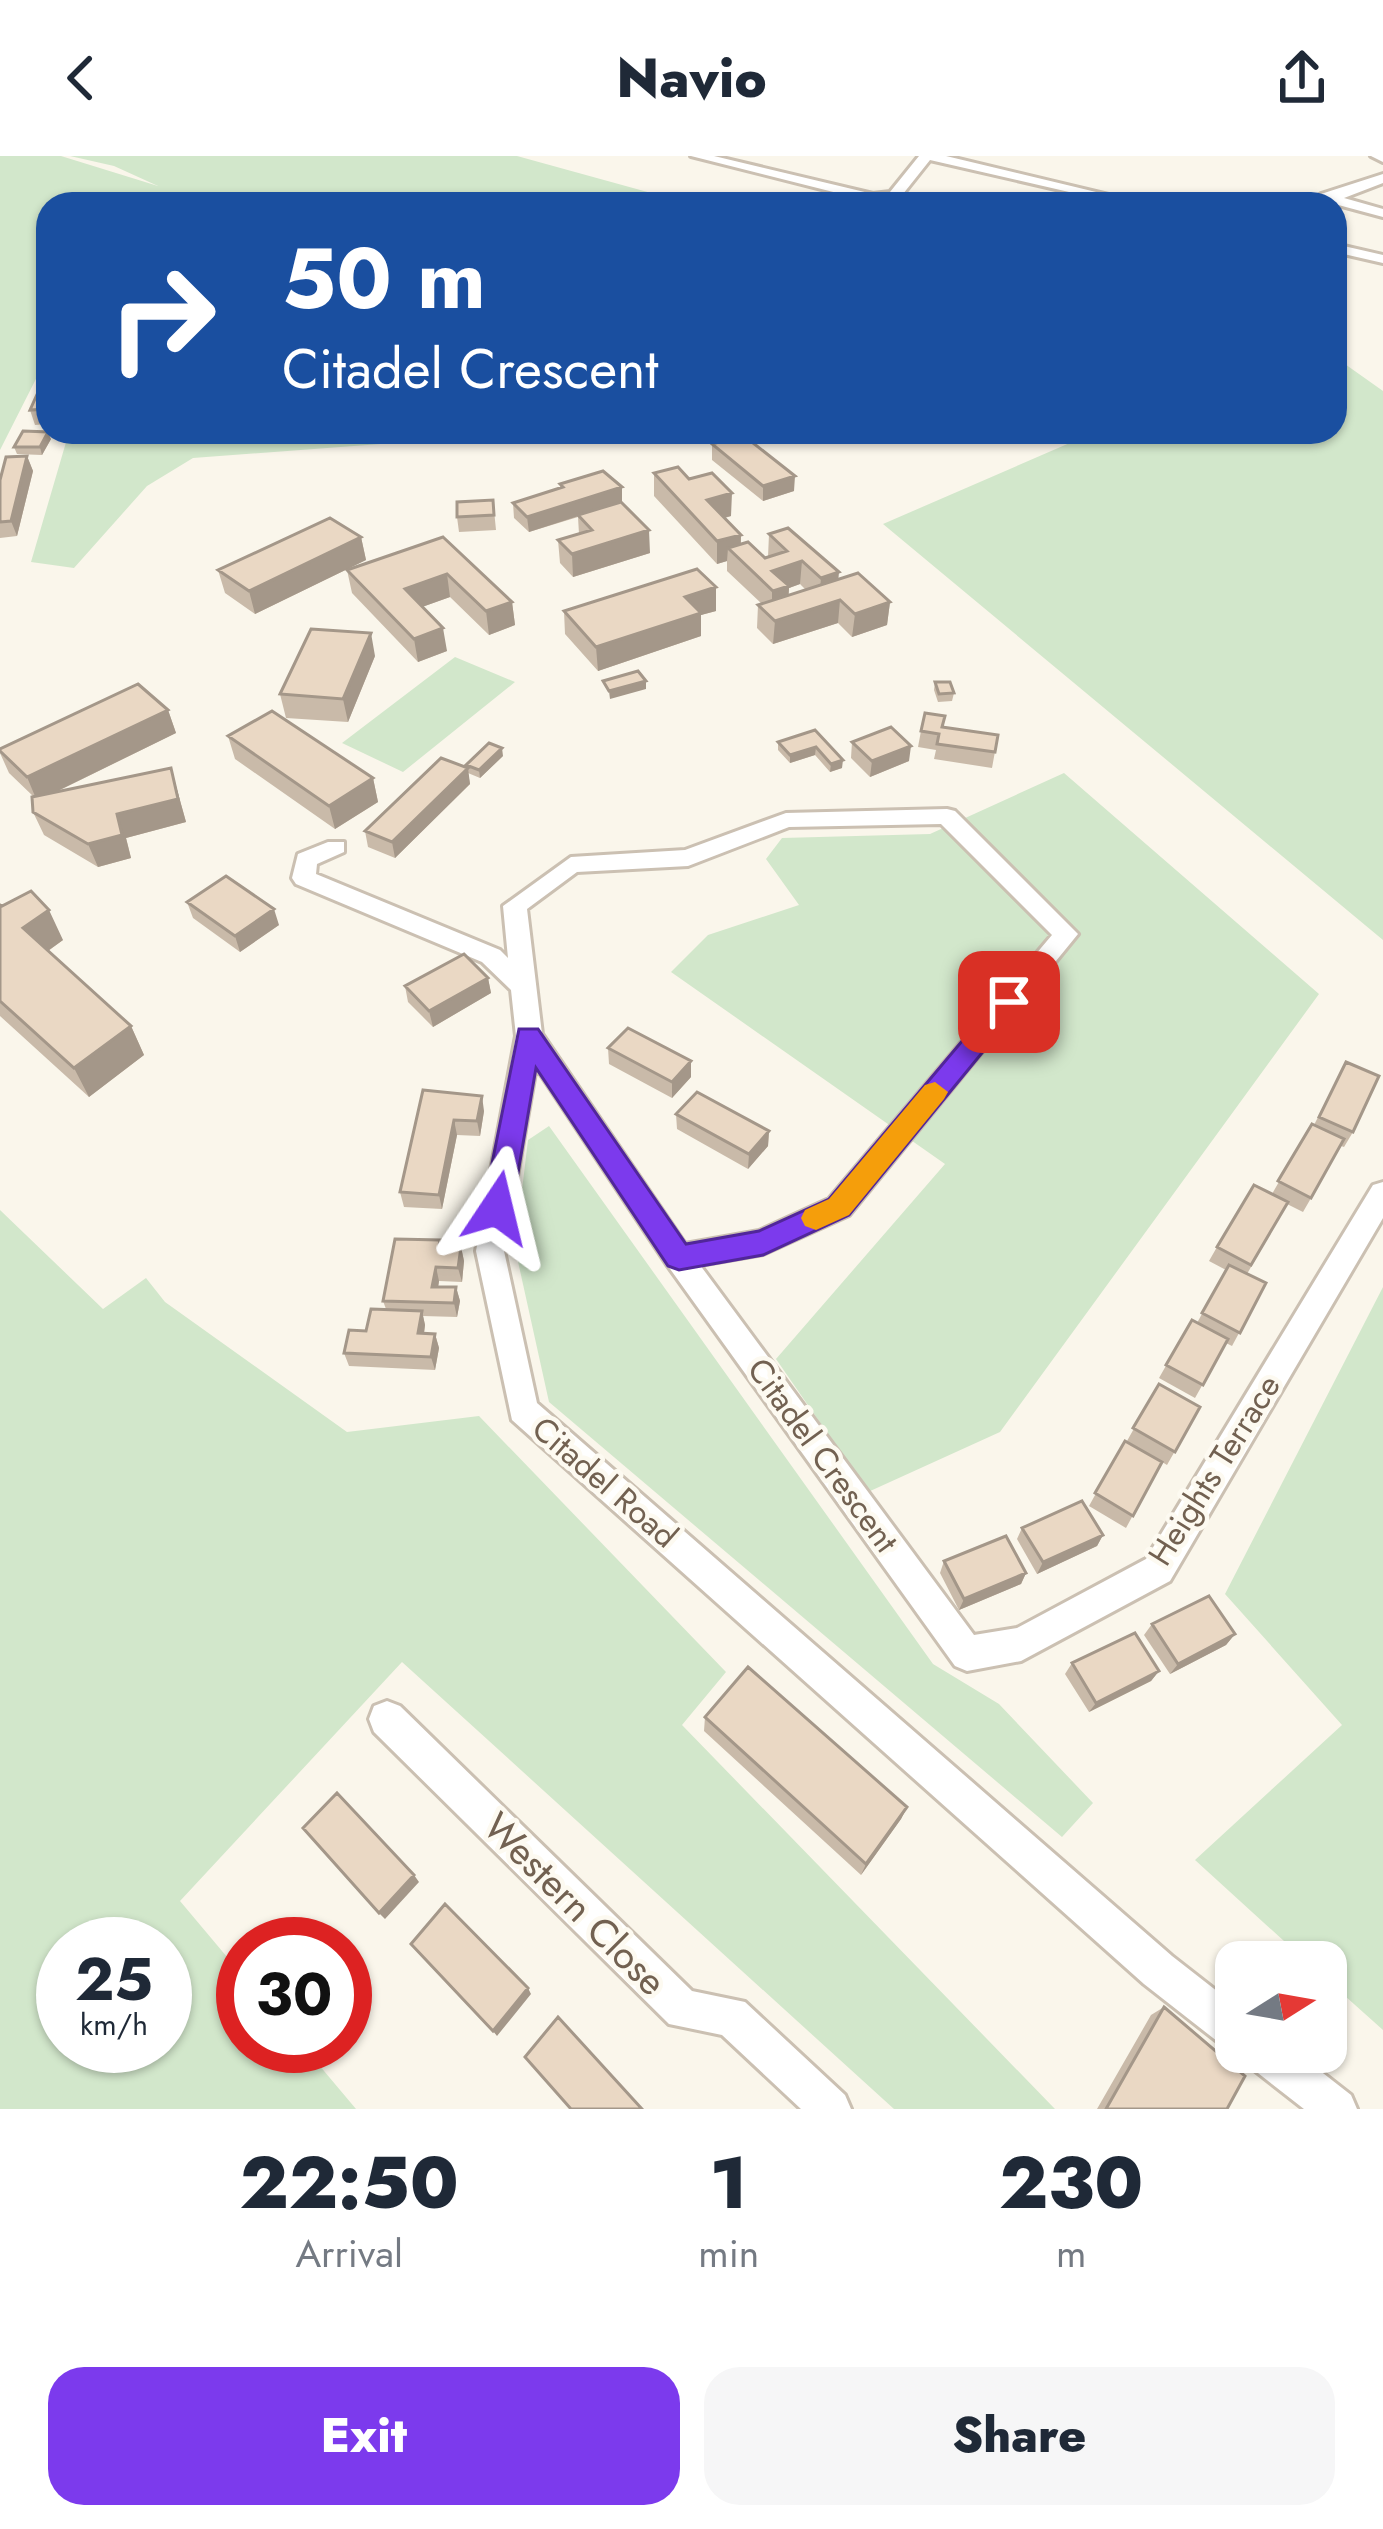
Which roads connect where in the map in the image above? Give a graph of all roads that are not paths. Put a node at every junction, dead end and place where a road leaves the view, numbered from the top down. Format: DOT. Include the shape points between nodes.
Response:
graph roads {
  1 [pos="698,156"];
  2 [pos="928,156"];
  3 [pos="1383,178"];
  4 [pos="848,192"];
  5 [pos="897,192"];
  6 [pos="1086,192"];
  7 [pos="1344,192"];
  8 [pos="1347,205"];
  9 [pos="1383,213"];
  10 [pos="1347,251"];
  11 [pos="1383,259"];
  12 [pos="336,847"];
  13 [pos="523,987"];
  14 [pos="529,1036"];
  15 [pos="1383,1193"];
  16 [pos="679,1258"];
  17 [pos="967,1654"];
  18 [pos="387,1719"];
  19 [pos="1215,2015"];
  20 [pos="1290,2073"];
  21 [pos="832,2109"];
  22 [pos="1337,2109"];
  1 -- 4 [label="street"];
  2 -- 5 [label="street"];
  2 -- 6 [label="street"];
  3 -- 7 [label="street"];
  8 -- 9 [label="street"];
  10 -- 11 [label="street"];
  12 -- 13 [label="street" via="306,860 304,878 491,956"];
  13 -- 14 [label="street, Citadel Road"];
  13 -- 16 [label="street" via="515,906 571,865 688,858 786,820 947,816 1066,934 839,1207 763,1243"];
  14 -- 16 [label="street, Citadel Crescent"];
  14 -- 19 [label="street, Citadel Road" via="490,1251 523,1410"];
  15 -- 17 [label="street, Heights Terrace" via="1158,1570 1021,1645"];
  16 -- 17 [label="street, Citadel Crescent"];
  18 -- 21 [label="street, Western Close" via="683,2011 731,2016"];
  20 -- 22 [label="street"];
}
